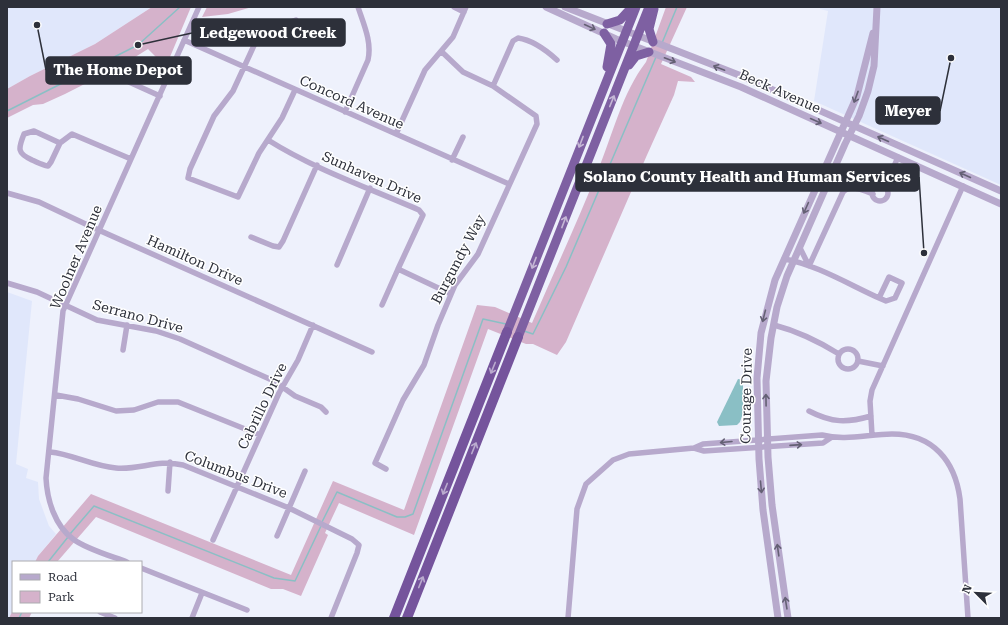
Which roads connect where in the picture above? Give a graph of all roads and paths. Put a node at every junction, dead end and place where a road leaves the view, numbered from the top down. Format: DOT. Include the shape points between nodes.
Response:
graph roads {
  1 [pos="358,7"];
  2 [pos="454,7"];
  3 [pos="546,7"];
  4 [pos="566,7"];
  5 [pos="632,7"];
  6 [pos="636,7"];
  7 [pos="649,7"];
  8 [pos="654,7"];
  9 [pos="877,7"];
  10 [pos="199,8"];
  11 [pos="465,9"];
  12 [pos="876,23"];
  13 [pos="607,24"];
  14 [pos="300,29"];
  15 [pos="626,31"];
  16 [pos="604,33"];
  17 [pos="638,36"];
  18 [pos="184,40"];
  19 [pos="622,41"];
  20 [pos="654,42"];
  21 [pos="634,46"];
  22 [pos="442,52"];
  23 [pos="649,52"];
  24 [pos="557,60"];
  25 [pos="243,66"];
  26 [pos="624,70"];
  27 [pos="129,82"];
  28 [pos="493,86"];
  29 [pos="295,90"];
  30 [pos="160,96"];
  31 [pos="345,112"];
  32 [pos="590,119"];
  33 [pos="845,122"];
  34 [pos="854,126"];
  35 [pos="840,132"];
  36 [pos="396,134"];
  37 [pos="849,136"];
  38 [pos="463,137"];
  39 [pos="268,140"];
  40 [pos="60,143"];
  41 [pos="898,157"];
  42 [pos="131,159"];
  43 [pos="452,160"];
  44 [pos="317,165"];
  45 [pos="510,184"];
  46 [pos="964,186"];
  47 [pos="885,187"];
  48 [pos="370,188"];
  49 [pos="1001,191"];
  50 [pos="7,193"];
  51 [pos="873,194"];
  52 [pos="1001,204"];
  53 [pos="99,231"];
  54 [pos="251,237"];
  55 [pos="800,248"];
  56 [pos="784,259"];
  57 [pos="794,260"];
  58 [pos="337,265"];
  59 [pos="809,266"];
  60 [pos="398,269"];
  61 [pos="7,283"];
  62 [pos="451,294"];
  63 [pos="879,298"];
  64 [pos="65,305"];
  65 [pos="382,306"];
  66 [pos="127,325"];
  67 [pos="313,325"];
  68 [pos="774,325"];
  69 [pos="507,332"];
  70 [pos="518,337"];
  71 [pos="123,350"];
  72 [pos="372,352"];
  73 [pos="839,354"];
  74 [pos="858,361"];
  75 [pos="883,366"];
  76 [pos="282,387"];
  77 [pos="56,395"];
  78 [pos="809,411"];
  79 [pos="326,412"];
  80 [pos="871,416"];
  81 [pos="260,435"];
  82 [pos="872,435"];
  83 [pos="832,437"];
  84 [pos="768,439"];
  85 [pos="758,440"];
  86 [pos="768,447"];
  87 [pos="694,448"];
  88 [pos="758,448"];
  89 [pos="50,452"];
  90 [pos="170,462"];
  91 [pos="386,469"];
  92 [pos="306,471"];
  93 [pos="237,487"];
  94 [pos="168,491"];
  95 [pos="289,508"];
  96 [pos="277,536"];
  97 [pos="213,540"];
  98 [pos="125,561"];
  99 [pos="142,568"];
  100 [pos="783,589"];
  101 [pos="775,590"];
  102 [pos="202,593"];
  103 [pos="247,610"];
  104 [pos="102,613"];
  105 [pos="114,618"];
  106 [pos="192,618"];
  107 [pos="331,618"];
  108 [pos="394,618"];
  109 [pos="407,618"];
  110 [pos="568,618"];
  111 [pos="778,618"];
  112 [pos="788,618"];
  113 [pos="968,618"];
  1 -- 31 [label="street" via="369,52 368,60"];
  2 -- 11 [label="street"];
  3 -- 16 [label="street, Beck Avenue, one-way"];
  4 -- 13 [label="street, Beck Avenue"];
  5 -- 13 [label="highway" via="620,20"];
  6 -- 15 [label="highway"];
  7 -- 17 [label="highway"];
  8 -- 20 [label="highway" via="649,29"];
  9 -- 12 [label="street"];
  10 -- 18 [label="street, Woolner Avenue"];
  11 -- 22 [label="street" via="454,37"];
  12 -- 33 [label="street, Courage Drive, one-way" via="857,96"];
  12 -- 34 [label="street, Courage Drive" via="872,79"];
  13 -- 15 [label="street, Beck Avenue"];
  14 -- 25 [label="street" via="296,20 264,33 252,48"];
  15 -- 17 [label="street, Beck Avenue"];
  15 -- 19 [label="highway"];
  16 -- 19 [label="street, Beck Avenue"];
  16 -- 32 [label="highway" via="611,44 610,51"];
  17 -- 20 [label="street, Beck Avenue"];
  17 -- 21 [label="highway"];
  18 -- 25 [label="street, Concord Avenue"];
  18 -- 30 [label="street, Woolner Avenue"];
  19 -- 21 [label="street, Beck Avenue"];
  19 -- 32 [label="highway"];
  33 -- 20 [label="street, Beck Avenue, one-way" via="744,77"];
  21 -- 23 [label="street, Beck Avenue"];
  21 -- 26 [label="highway"];
  22 -- 28 [label="street, Burgundy Way" via="463,72"];
  22 -- 36 [label="street" via="425,70"];
  23 -- 26 [label="highway" via="636,56"];
  23 -- 35 [label="street, Beck Avenue, one-way" via="741,87"];
  24 -- 28 [label="street" via="546,50 518,38 513,41"];
  25 -- 29 [label="street, Concord Avenue"];
  25 -- 39 [label="street" via="233,91 214,116 188,178 238,197"];
  70 -- 26 [label="highway, one-way"];
  27 -- 30 [label="street"];
  28 -- 45 [label="street, Burgundy Way" via="538,118"];
  29 -- 31 [label="street, Concord Avenue"];
  29 -- 39 [label="street"];
  30 -- 42 [label="street, Woolner Avenue"];
  31 -- 36 [label="street, Concord Avenue"];
  32 -- 69 [label="highway, one-way"];
  33 -- 34 [label="street, Beck Avenue"];
  33 -- 35 [label="street, Courage Drive"];
  34 -- 37 [label="street, Courage Drive"];
  49 -- 34 [label="street, Beck Avenue, one-way"];
  35 -- 37 [label="street, Beck Avenue"];
  35 -- 56 [label="street, Courage Drive, one-way"];
  36 -- 43 [label="street, Concord Avenue"];
  37 -- 41 [label="street, Beck Avenue"];
  37 -- 55 [label="street, Courage Drive"];
  38 -- 43 [label="street"];
  39 -- 44 [label="street, Sunhaven Drive"];
  40 -- 40 [label="street" via="34,130 24,134 19,146 23,156 48,166"];
  40 -- 42 [label="street" via="72,134"];
  41 -- 46 [label="street, Beck Avenue"];
  41 -- 47 [label="street"];
  42 -- 53 [label="street, Woolner Avenue"];
  43 -- 45 [label="street, Concord Avenue"];
  44 -- 48 [label="street, Sunhaven Drive"];
  44 -- 54 [label="street" via="284,241 279,247"];
  45 -- 62 [label="street, Burgundy Way" via="478,254"];
  46 -- 52 [label="street, Beck Avenue"];
  46 -- 75 [label="street"];
  47 -- 51 [label="street" via="878,186"];
  47 -- 51 [label="street" via="888,194 884,200 877,200"];
  48 -- 58 [label="street"];
  48 -- 60 [label="street, Sunhaven Drive" via="423,214"];
  50 -- 53 [label="street, Hamilton Drive" via="39,202"];
  51 -- 59 [label="street" via="855,188 843,192"];
  53 -- 64 [label="street, Woolner Avenue"];
  53 -- 67 [label="street, Hamilton Drive"];
  55 -- 57 [label="street, Courage Drive"];
  55 -- 59 [label="street"];
  56 -- 57 [label="street"];
  56 -- 85 [label="street, Courage Drive, one-way" via="769,299 757,357"];
  57 -- 59 [label="street"];
  57 -- 68 [label="street, Courage Drive" via="777,307"];
  59 -- 63 [label="street"];
  60 -- 62 [label="street"];
  60 -- 65 [label="street"];
  61 -- 64 [label="street, Serrano Drive" via="37,292"];
  62 -- 91 [label="street, Burgundy Way" via="424,365 403,400 375,464"];
  63 -- 63 [label="street" via="891,301 902,283 889,277"];
  64 -- 66 [label="street, Serrano Drive" via="97,320"];
  64 -- 77 [label="street, Woolner Avenue"];
  66 -- 71 [label="street"];
  66 -- 76 [label="street, Serrano Drive" via="180,339 274,381"];
  67 -- 72 [label="street, Hamilton Drive"];
  67 -- 76 [label="street, Cabrillo Drive" via="298,360"];
  68 -- 73 [label="street" via="818,341"];
  84 -- 68 [label="street, Courage Drive, one-way" via="766,381"];
  69 -- 108 [label="highway, one-way"];
  109 -- 70 [label="highway, one-way"];
  73 -- 74 [label="street" via="849,349 856,353"];
  73 -- 74 [label="street" via="837,362 846,370 854,368"];
  74 -- 75 [label="street"];
  75 -- 80 [label="street" via="872,390"];
  76 -- 79 [label="street, Serrano Drive"];
  76 -- 81 [label="street, Cabrillo Drive"];
  77 -- 81 [label="street" via="116,411 134,410 158,402 178,402"];
  77 -- 89 [label="street, Woolner Avenue"];
  78 -- 80 [label="street" via="841,422"];
  80 -- 82 [label="street"];
  81 -- 93 [label="street, Cabrillo Drive"];
  82 -- 83 [label="street"];
  82 -- 113 [label="street" via="893,434 919,439 941,454 953,471 960,499"];
  83 -- 84 [label="street" via="822,435"];
  86 -- 83 [label="street, one-way" via="822,443"];
  84 -- 85 [label="street"];
  84 -- 86 [label="street, Courage Drive"];
  85 -- 87 [label="street, one-way" via="703,444"];
  85 -- 88 [label="street, Courage Drive"];
  86 -- 88 [label="street"];
  100 -- 86 [label="street, Courage Drive, one-way" via="772,504"];
  87 -- 88 [label="street" via="704,451"];
  87 -- 110 [label="street" via="629,454 613,460 586,484 578,509"];
  88 -- 101 [label="street, Courage Drive, one-way" via="763,510"];
  89 -- 90 [label="street, Columbus Drive" via="118,468"];
  89 -- 98 [label="street, Woolner Avenue" via="46,489 62,527 76,541"];
  90 -- 93 [label="street, Columbus Drive" via="198,470"];
  90 -- 94 [label="street"];
  92 -- 95 [label="street"];
  93 -- 95 [label="street, Columbus Drive"];
  93 -- 97 [label="street, Cabrillo Drive"];
  95 -- 96 [label="street"];
  95 -- 107 [label="street, Columbus Drive" via="352,539 359,545"];
  99 -- 102 [label="street"];
  100 -- 101 [label="street"];
  112 -- 100 [label="street, Courage Drive, one-way"];
  101 -- 111 [label="street, Courage Drive"];
  102 -- 103 [label="street"];
  102 -- 106 [label="street"];
  104 -- 105 [label="street"];
}
